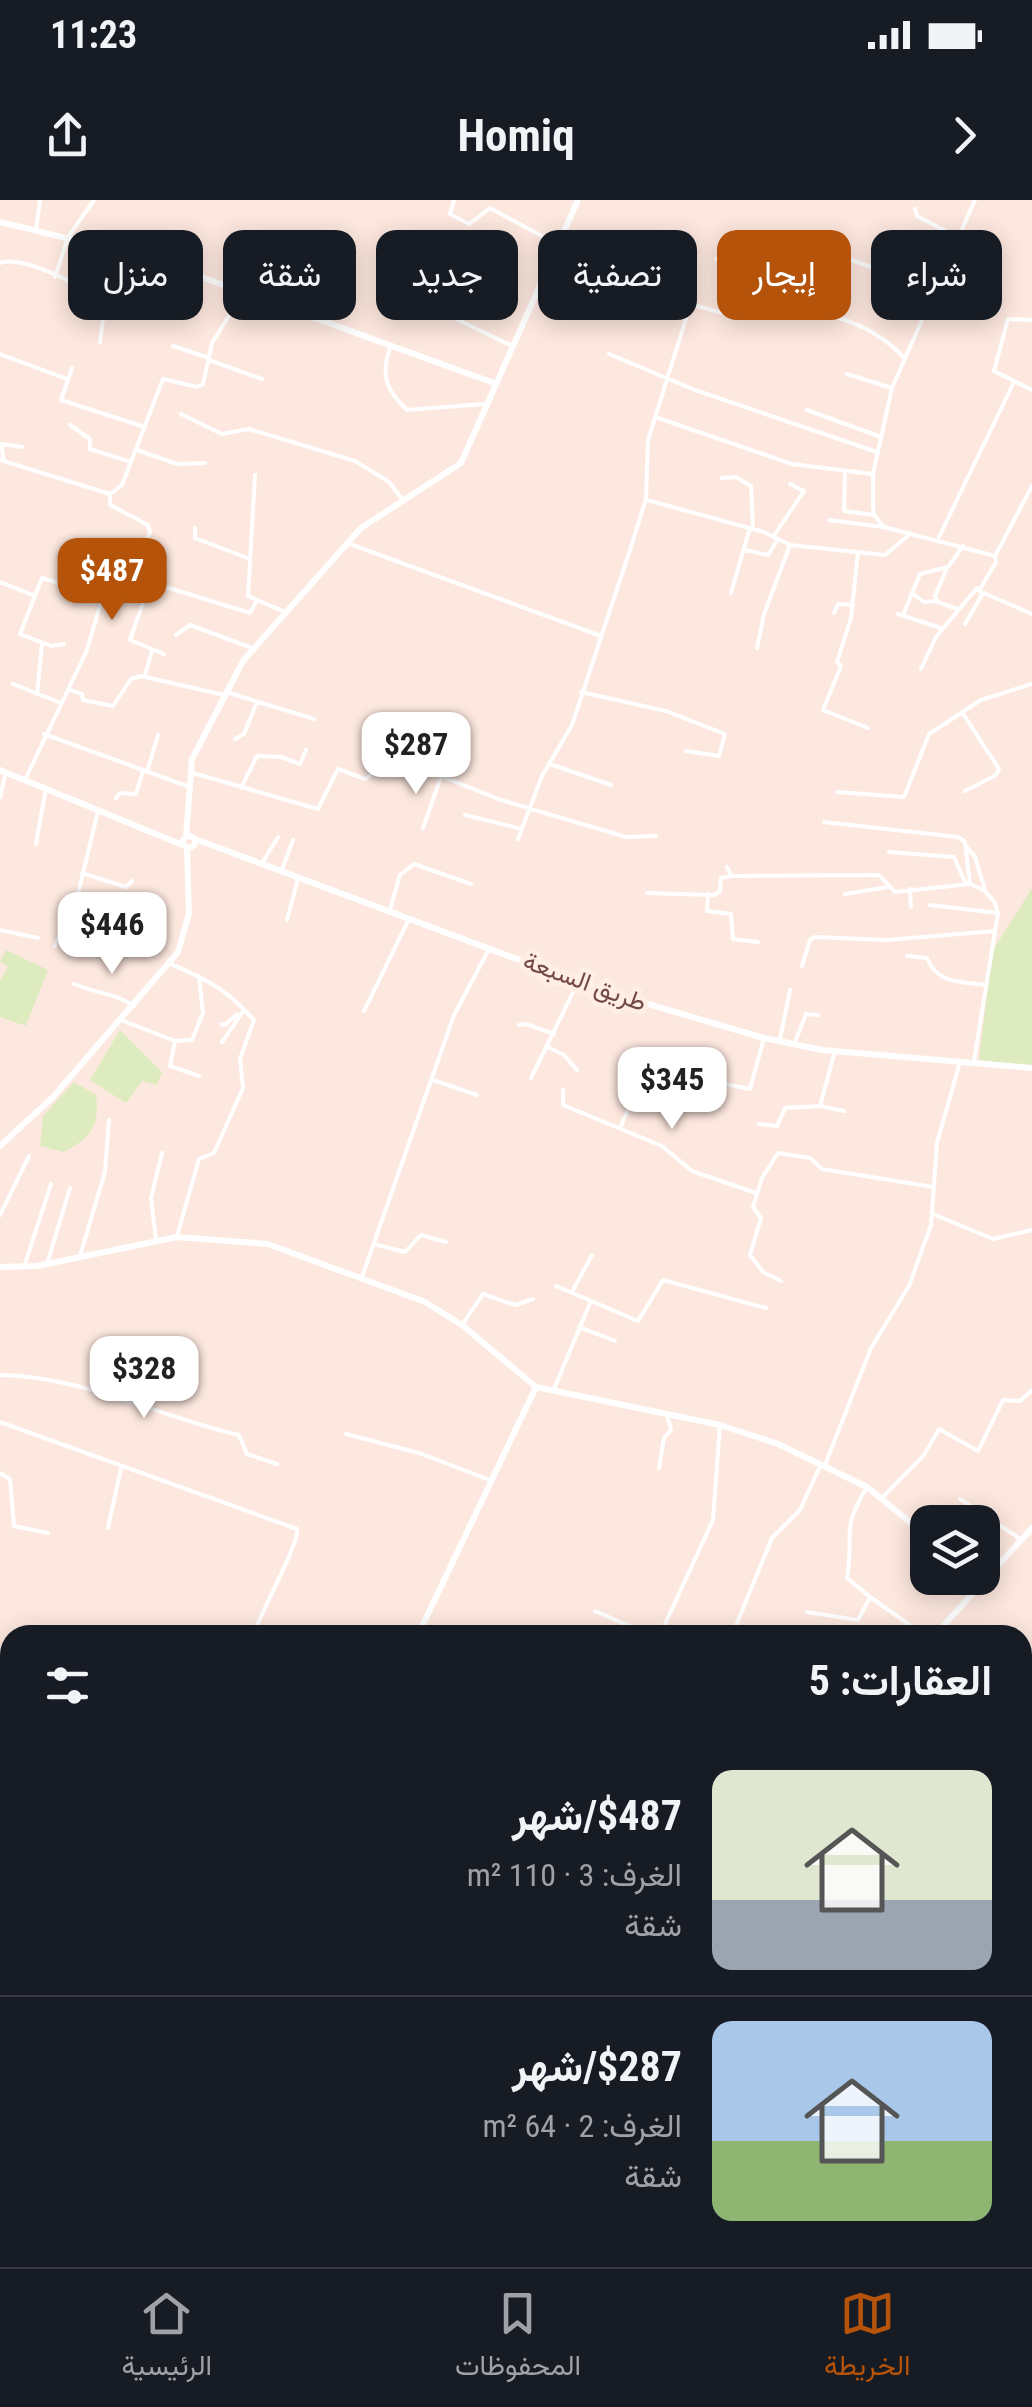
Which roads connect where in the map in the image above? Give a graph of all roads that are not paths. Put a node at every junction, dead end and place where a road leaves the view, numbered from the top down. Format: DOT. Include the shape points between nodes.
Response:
graph roads {
  1 [pos="40,200"];
  2 [pos="94,200"];
  3 [pos="454,200"];
  4 [pos="494,200"];
  5 [pos="578,200"];
  6 [pos="974,200"];
  7 [pos="490,208"];
  8 [pos="915,209"];
  9 [pos="0,222"];
  10 [pos="36,230"];
  11 [pos="73,230"];
  12 [pos="565,230"];
  13 [pos="943,230"];
  14 [pos="964,230"];
  15 [pos="538,234"];
  16 [pos="68,237"];
  17 [pos="0,263"];
  18 [pos="56,277"];
  19 [pos="538,290"];
  20 [pos="226,320"];
  21 [pos="316,320"];
  22 [pos="458,320"];
  23 [pos="686,320"];
  24 [pos="847,320"];
  25 [pos="921,320"];
  26 [pos="1032,320"];
  27 [pos="100,342"];
  28 [pos="174,346"];
  29 [pos="512,346"];
  30 [pos="390,348"];
  31 [pos="0,354"];
  32 [pos="609,354"];
  33 [pos="904,358"];
  34 [pos="209,359"];
  35 [pos="72,368"];
  36 [pos="847,374"];
  37 [pos="262,378"];
  38 [pos="67,379"];
  39 [pos="668,379"];
  40 [pos="494,383"];
  41 [pos="1013,384"];
  42 [pos="892,388"];
  43 [pos="1032,390"];
  44 [pos="485,404"];
  45 [pos="807,410"];
  46 [pos="181,414"];
  47 [pos="655,417"];
  48 [pos="70,425"];
  49 [pos="145,428"];
  50 [pos="881,437"];
  51 [pos="22,447"];
  52 [pos="137,450"];
  53 [pos="877,452"];
  54 [pos="2,461"];
  55 [pos="132,462"];
  56 [pos="205,463"];
  57 [pos="845,472"];
  58 [pos="874,474"];
  59 [pos="254,476"];
  60 [pos="722,478"];
  61 [pos="790,484"];
  62 [pos="1031,490"];
  63 [pos="110,494"];
  64 [pos="646,499"];
  65 [pos="403,500"];
  66 [pos="847,514"];
  67 [pos="874,515"];
  68 [pos="829,520"];
  69 [pos="851,522"];
  70 [pos="195,528"];
  71 [pos="884,528"];
  72 [pos="751,530"];
  73 [pos="910,534"];
  74 [pos="938,538"];
  75 [pos="775,539"];
  76 [pos="347,543"];
  77 [pos="790,545"];
  78 [pos="963,546"];
  79 [pos="744,550"];
  80 [pos="858,552"];
  81 [pos="995,556"];
  82 [pos="251,560"];
  83 [pos="110,567"];
  84 [pos="948,567"];
  85 [pos="143,580"];
  86 [pos="0,582"];
  87 [pos="981,591"];
  88 [pos="731,593"];
  89 [pos="914,594"];
  90 [pos="33,595"];
  91 [pos="100,596"];
  92 [pos="937,600"];
  93 [pos="256,602"];
  94 [pos="853,605"];
  95 [pos="956,610"];
  96 [pos="285,612"];
  97 [pos="834,614"];
  98 [pos="1032,614"];
  99 [pos="965,624"];
  100 [pos="943,629"];
  101 [pos="176,636"];
  102 [pos="601,636"];
  103 [pos="42,643"];
  104 [pos="64,644"];
  105 [pos="252,648"];
  106 [pos="758,648"];
  107 [pos="152,651"];
  108 [pos="164,654"];
  109 [pos="922,669"];
  110 [pos="144,676"];
  111 [pos="13,684"];
  112 [pos="1032,684"];
  113 [pos="70,690"];
  114 [pos="581,692"];
  115 [pos="37,694"];
  116 [pos="225,694"];
  117 [pos="257,702"];
  118 [pos="61,703"];
  119 [pos="962,712"];
  120 [pos="314,719"];
  121 [pos="868,728"];
  122 [pos="44,734"];
  123 [pos="158,734"];
  124 [pos="235,739"];
  125 [pos="306,750"];
  126 [pos="398,750"];
  127 [pos="686,752"];
  128 [pos="550,764"];
  129 [pos="380,768"];
  130 [pos="3,771"];
  131 [pos="188,771"];
  132 [pos="145,772"];
  133 [pos="441,777"];
  134 [pos="25,780"];
  135 [pos="610,785"];
  136 [pos="186,786"];
  137 [pos="46,788"];
  138 [pos="241,788"];
  139 [pos="966,790"];
  140 [pos="837,792"];
  141 [pos="0,796"];
  142 [pos="116,798"];
  143 [pos="530,806"];
  144 [pos="98,812"];
  145 [pos="465,815"];
  146 [pos="824,822"];
  147 [pos="423,828"];
  148 [pos="522,830"];
  149 [pos="656,836"];
  150 [pos="278,838"];
  151 [pos="518,839"];
  152 [pos="293,840"];
  153 [pos="190,842"];
  154 [pos="36,844"];
  155 [pos="965,845"];
  156 [pos="890,852"];
  157 [pos="261,865"];
  158 [pos="727,868"];
  159 [pos="281,872"];
  160 [pos="82,873"];
  161 [pos="731,876"];
  162 [pos="298,879"];
  163 [pos="132,881"];
  164 [pos="471,884"];
  165 [pos="968,884"];
  166 [pos="888,887"];
  167 [pos="910,889"];
  168 [pos="986,890"];
  169 [pos="647,893"];
  170 [pos="708,894"];
  171 [pos="845,894"];
  172 [pos="930,905"];
  173 [pos="912,907"];
  174 [pos="390,910"];
  175 [pos="998,913"];
  176 [pos="410,917"];
  177 [pos="286,920"];
  178 [pos="0,930"];
  179 [pos="995,931"];
  180 [pos="38,938"];
  181 [pos="758,942"];
  182 [pos="56,946"];
  183 [pos="490,946"];
  184 [pos="906,956"];
  185 [pos="171,964"];
  186 [pos="802,966"];
  187 [pos="199,976"];
  188 [pos="578,982"];
  189 [pos="74,984"];
  190 [pos="984,986"];
  191 [pos="790,990"];
  192 [pos="134,1006"];
  193 [pos="244,1010"];
  194 [pos="364,1011"];
  195 [pos="237,1014"];
  196 [pos="818,1015"];
  197 [pos="121,1020"];
  198 [pos="221,1024"];
  199 [pos="519,1026"];
  200 [pos="554,1034"];
  201 [pos="764,1038"];
  202 [pos="174,1041"];
  203 [pos="222,1042"];
  204 [pos="780,1042"];
  205 [pos="793,1046"];
  206 [pos="548,1047"];
  207 [pos="836,1052"];
  208 [pos="961,1060"];
  209 [pos="974,1061"];
  210 [pos="1032,1068"];
  211 [pos="577,1070"];
  212 [pos="199,1076"];
  213 [pos="532,1078"];
  214 [pos="434,1080"];
  215 [pos="639,1085"];
  216 [pos="563,1090"];
  217 [pos="691,1093"];
  218 [pos="477,1095"];
  219 [pos="820,1106"];
  220 [pos="844,1111"];
  221 [pos="108,1120"];
  222 [pos="758,1124"];
  223 [pos="621,1126"];
  224 [pos="0,1146"];
  225 [pos="162,1153"];
  226 [pos="29,1156"];
  227 [pos="50,1184"];
  228 [pos="933,1187"];
  229 [pos="70,1188"];
  230 [pos="756,1193"];
  231 [pos="933,1214"];
  232 [pos="0,1215"];
  233 [pos="1032,1230"];
  234 [pos="177,1237"];
  235 [pos="156,1240"];
  236 [pos="446,1242"];
  237 [pos="374,1244"];
  238 [pos="592,1255"];
  239 [pos="80,1256"];
  240 [pos="46,1264"];
  241 [pos="0,1267"];
  242 [pos="24,1267"];
  243 [pos="362,1277"];
  244 [pos="782,1280"];
  245 [pos="556,1286"];
  246 [pos="572,1292"];
  247 [pos="532,1298"];
  248 [pos="590,1303"];
  249 [pos="766,1308"];
  250 [pos="462,1325"];
  251 [pos="580,1326"];
  252 [pos="615,1340"];
  253 [pos="0,1375"];
  254 [pos="536,1387"];
  255 [pos="1032,1390"];
  256 [pos="552,1393"];
  257 [pos="668,1415"];
  258 [pos="0,1422"];
  259 [pos="720,1425"];
  260 [pos="346,1434"];
  261 [pos="277,1464"];
  262 [pos="823,1465"];
  263 [pos="121,1468"];
  264 [pos="659,1468"];
  265 [pos="0,1474"];
  266 [pos="494,1482"];
  267 [pos="866,1487"];
  268 [pos="882,1498"];
  269 [pos="960,1499"];
  270 [pos="910,1522"];
  271 [pos="108,1528"];
  272 [pos="1032,1528"];
  273 [pos="48,1533"];
  274 [pos="1022,1540"];
  275 [pos="1000,1560"];
  276 [pos="968,1595"];
  277 [pos="870,1597"];
  278 [pos="595,1611"];
  279 [pos="807,1612"];
  280 [pos="258,1625"];
  281 [pos="423,1625"];
  282 [pos="627,1625"];
  283 [pos="665,1625"];
  284 [pos="736,1625"];
  285 [pos="910,1625"];
  286 [pos="943,1625"];
  1 -- 10 [label="street"];
  2 -- 11 [label="street"];
  3 -- 7 [label="street" via="450,214 469,224"];
  4 -- 7 [label="street"];
  5 -- 12 [label="street"];
  6 -- 14 [label="street"];
  7 -- 15 [label="street"];
  8 -- 13 [label="street" via="916,216"];
  9 -- 10 [label="street"];
  10 -- 16 [label="street"];
  16 -- 18 [label="street"];
  17 -- 18 [label="street"];
  18 -- 27 [label="street" via="83,290 98,308"];
  19 -- 29 [label="street"];
  20 -- 34 [label="street"];
  21 -- 30 [label="street"];
  22 -- 29 [label="street"];
  23 -- 39 [label="street"];
  24 -- 33 [label="street"];
  25 -- 33 [label="street"];
  26 -- 41 [label="street" via="1008,318 994,371"];
  28 -- 34 [label="street"];
  29 -- 40 [label="street"];
  30 -- 40 [label="street"];
  30 -- 44 [label="street" via="386,385 407,410"];
  31 -- 38 [label="street"];
  32 -- 39 [label="street"];
  33 -- 42 [label="street"];
  34 -- 37 [label="street"];
  34 -- 49 [label="street" via="200,386 162,378"];
  35 -- 38 [label="street"];
  36 -- 42 [label="street"];
  38 -- 49 [label="street" via="61,400"];
  39 -- 47 [label="street"];
  39 -- 53 [label="street"];
  40 -- 44 [label="street"];
  41 -- 43 [label="street"];
  41 -- 74 [label="street"];
  42 -- 50 [label="street"];
  44 -- 65 [label="street" via="461,463"];
  45 -- 50 [label="street"];
  46 -- 65 [label="street" via="222,434 249,430 355,461 389,482"];
  47 -- 57 [label="street" via="792,464"];
  47 -- 64 [label="street" via="646,449"];
  48 -- 55 [label="street" via="90,439 90,450"];
  49 -- 52 [label="street"];
  50 -- 53 [label="street"];
  51 -- 54 [label="street" via="1,444"];
  52 -- 55 [label="street"];
  52 -- 56 [label="street" via="177,464"];
  53 -- 58 [label="street"];
  54 -- 63 [label="street"];
  55 -- 63 [label="street"];
  57 -- 58 [label="street"];
  57 -- 66 [label="street"];
  58 -- 67 [label="street"];
  59 -- 82 [label="street"];
  60 -- 72 [label="street" via="752,486"];
  61 -- 75 [label="street" via="804,491"];
  62 -- 81 [label="street"];
  63 -- 83 [label="street" via="110,505 150,530 139,554 118,552"];
  64 -- 72 [label="street"];
  64 -- 102 [label="street"];
  65 -- 76 [label="street"];
  66 -- 67 [label="street"];
  66 -- 69 [label="street"];
  67 -- 71 [label="street"];
  68 -- 69 [label="street"];
  69 -- 71 [label="street"];
  70 -- 82 [label="street" via="195,538"];
  71 -- 73 [label="street"];
  72 -- 75 [label="street"];
  72 -- 79 [label="street"];
  73 -- 74 [label="street"];
  73 -- 80 [label="street" via="884,555"];
  74 -- 78 [label="street"];
  75 -- 77 [label="street"];
  75 -- 79 [label="street" via="768,555"];
  76 -- 96 [label="street"];
  76 -- 102 [label="street"];
  77 -- 80 [label="street"];
  77 -- 106 [label="street"];
  78 -- 81 [label="street"];
  78 -- 84 [label="street"];
  79 -- 88 [label="street"];
  80 -- 94 [label="street"];
  81 -- 87 [label="street"];
  82 -- 93 [label="street" via="248,596"];
  83 -- 85 [label="street"];
  83 -- 91 [label="street"];
  84 -- 89 [label="street" via="920,574"];
  84 -- 92 [label="street"];
  85 -- 93 [label="street" via="250,613"];
  85 -- 107 [label="street" via="146,594 130,638"];
  86 -- 90 [label="street"];
  87 -- 95 [label="street" via="971,590"];
  87 -- 98 [label="street"];
  87 -- 99 [label="street"];
  89 -- 92 [label="street" via="924,602"];
  89 -- 100 [label="street" via="900,614"];
  90 -- 91 [label="street" via="45,576"];
  90 -- 103 [label="street" via="20,634"];
  91 -- 113 [label="street"];
  92 -- 95 [label="street"];
  93 -- 96 [label="street"];
  94 -- 97 [label="street" via="838,604"];
  94 -- 121 [label="street" via="841,666 823,710"];
  95 -- 100 [label="street"];
  96 -- 105 [label="street"];
  100 -- 109 [label="street"];
  101 -- 105 [label="street" via="190,626"];
  102 -- 114 [label="street"];
  103 -- 104 [label="street"];
  103 -- 115 [label="street"];
  105 -- 116 [label="street"];
  107 -- 108 [label="street"];
  107 -- 110 [label="street"];
  110 -- 113 [label="street" via="131,679 112,706"];
  110 -- 116 [label="street"];
  111 -- 115 [label="street"];
  112 -- 119 [label="street"];
  113 -- 118 [label="street"];
  114 -- 127 [label="street" via="666,711 724,734 719,756"];
  114 -- 128 [label="street"];
  115 -- 118 [label="street"];
  116 -- 117 [label="street"];
  116 -- 131 [label="street"];
  117 -- 120 [label="street"];
  117 -- 124 [label="street" via="244,734"];
  118 -- 122 [label="street"];
  119 -- 139 [label="street" via="999,769"];
  119 -- 140 [label="street" via="922,744 904,797"];
  122 -- 132 [label="street"];
  122 -- 134 [label="street"];
  123 -- 132 [label="street"];
  125 -- 138 [label="street" via="300,764 258,756"];
  126 -- 133 [label="street"];
  128 -- 135 [label="street"];
  128 -- 143 [label="street"];
  129 -- 138 [label="street" via="365,779 338,769 319,809"];
  130 -- 134 [label="street"];
  130 -- 141 [label="street"];
  131 -- 136 [label="street"];
  131 -- 138 [label="street"];
  132 -- 136 [label="street"];
  132 -- 142 [label="street" via="136,794 120,792"];
  133 -- 143 [label="street"];
  133 -- 147 [label="street"];
  134 -- 137 [label="street"];
  136 -- 153 [label="street"];
  137 -- 144 [label="street"];
  137 -- 154 [label="street"];
  143 -- 148 [label="street"];
  143 -- 149 [label="street" via="634,839"];
  144 -- 153 [label="street"];
  144 -- 160 [label="street"];
  145 -- 148 [label="street"];
  146 -- 155 [label="street" via="952,834"];
  148 -- 151 [label="street"];
  150 -- 157 [label="street"];
  152 -- 159 [label="street"];
  153 -- 157 [label="street, طريق السبعة"];
  153 -- 185 [label="street" via="186,930"];
  155 -- 165 [label="street"];
  155 -- 168 [label="street"];
  156 -- 165 [label="street" via="954,856"];
  157 -- 159 [label="street, طريق السبعة"];
  158 -- 161 [label="street"];
  159 -- 162 [label="street, طريق السبعة"];
  160 -- 163 [label="street" via="126,886"];
  160 -- 182 [label="street"];
  161 -- 166 [label="street" via="879,874"];
  161 -- 170 [label="street" via="722,878 719,894"];
  162 -- 174 [label="street, طريق السبعة"];
  162 -- 177 [label="street"];
  164 -- 174 [label="street" via="414,864 400,875"];
  165 -- 167 [label="street"];
  165 -- 168 [label="street"];
  166 -- 167 [label="street"];
  166 -- 171 [label="street"];
  167 -- 173 [label="street"];
  168 -- 175 [label="street"];
  169 -- 170 [label="street"];
  170 -- 181 [label="street" via="707,911 731,914 732,940"];
  172 -- 175 [label="street"];
  174 -- 176 [label="street, طريق السبعة"];
  175 -- 179 [label="street"];
  176 -- 183 [label="street, طريق السبعة"];
  176 -- 194 [label="street"];
  178 -- 180 [label="street"];
  179 -- 186 [label="street" via="887,940 816,937"];
  179 -- 190 [label="street"];
  183 -- 188 [label="street, طريق السبعة"];
  183 -- 214 [label="street" via="454,1015"];
  184 -- 190 [label="street" via="926,958 932,973 944,979"];
  185 -- 187 [label="street"];
  185 -- 192 [label="street"];
  187 -- 193 [label="street"];
  187 -- 202 [label="street" via="200,1028 192,1040"];
  188 -- 200 [label="street"];
  188 -- 201 [label="street, طريق السبعة"];
  189 -- 192 [label="street" via="116,994"];
  190 -- 209 [label="street"];
  191 -- 204 [label="street"];
  192 -- 197 [label="street"];
  193 -- 195 [label="street"];
  193 -- 234 [label="street" via="254,1020 240,1059 243,1088 214,1153 199,1159"];
  195 -- 198 [label="street"];
  195 -- 203 [label="street"];
  196 -- 205 [label="street" via="806,1014"];
  197 -- 202 [label="street"];
  197 -- 224 [label="street"];
  199 -- 200 [label="street"];
  200 -- 206 [label="street"];
  201 -- 204 [label="street, طريق السبعة"];
  201 -- 217 [label="street" via="748,1090 719,1083"];
  202 -- 212 [label="street" via="169,1065"];
  204 -- 205 [label="street, طريق السبعة"];
  205 -- 207 [label="street, طريق السبعة"];
  206 -- 211 [label="street"];
  206 -- 213 [label="street"];
  207 -- 208 [label="street, طريق السبعة"];
  207 -- 219 [label="street"];
  208 -- 209 [label="street, طريق السبعة"];
  208 -- 228 [label="street" via="937,1143"];
  209 -- 210 [label="street, طريق السبعة"];
  214 -- 218 [label="street"];
  214 -- 237 [label="street"];
  215 -- 223 [label="street"];
  216 -- 223 [label="street" via="562,1104"];
  219 -- 220 [label="street"];
  219 -- 222 [label="street" via="785,1108 777,1126"];
  221 -- 239 [label="street" via="104,1172"];
  223 -- 230 [label="street" via="667,1148 692,1171"];
  225 -- 235 [label="street" via="151,1198"];
  226 -- 232 [label="street"];
  227 -- 242 [label="street"];
  228 -- 230 [label="street" via="822,1169 810,1158 782,1152"];
  228 -- 231 [label="street"];
  229 -- 240 [label="street"];
  230 -- 244 [label="street" via="762,1218 750,1254 763,1272"];
  231 -- 233 [label="street" via="992,1239"];
  231 -- 262 [label="street" via="909,1286 871,1348"];
  234 -- 235 [label="street"];
  234 -- 243 [label="street" via="256,1241"];
  235 -- 239 [label="street"];
  236 -- 237 [label="street" via="421,1235 405,1252"];
  237 -- 243 [label="street"];
  238 -- 246 [label="street"];
  239 -- 240 [label="street"];
  240 -- 242 [label="street"];
  241 -- 242 [label="street"];
  243 -- 250 [label="street"];
  245 -- 246 [label="street"];
  246 -- 248 [label="street"];
  247 -- 250 [label="street" via="515,1304 483,1294"];
  248 -- 249 [label="street" via="638,1321 663,1280"];
  248 -- 251 [label="street"];
  250 -- 254 [label="street"];
  251 -- 252 [label="street"];
  251 -- 256 [label="street"];
  253 -- 261 [label="street" via="152,1406 238,1435 248,1454"];
  254 -- 256 [label="street"];
  254 -- 266 [label="street"];
  255 -- 268 [label="street" via="1020,1401 1004,1400 978,1450 939,1430"];
  256 -- 257 [label="street"];
  257 -- 259 [label="street"];
  257 -- 264 [label="street" via="671,1430"];
  258 -- 263 [label="street"];
  259 -- 262 [label="street"];
  259 -- 283 [label="street" via="713,1520"];
  260 -- 266 [label="street"];
  262 -- 267 [label="street"];
  262 -- 284 [label="street" via="800,1510 772,1538"];
  263 -- 271 [label="street"];
  263 -- 280 [label="street" via="297,1528"];
  265 -- 273 [label="street" via="10,1479 14,1526"];
  266 -- 281 [label="street"];
  267 -- 268 [label="street"];
  267 -- 277 [label="street" via="846,1526 847,1578"];
  268 -- 270 [label="street"];
  269 -- 274 [label="street"];
  272 -- 274 [label="street"];
  274 -- 275 [label="street"];
  276 -- 286 [label="street"];
  277 -- 279 [label="street" via="858,1620"];
  277 -- 285 [label="street"];
  278 -- 282 [label="street"];
}
